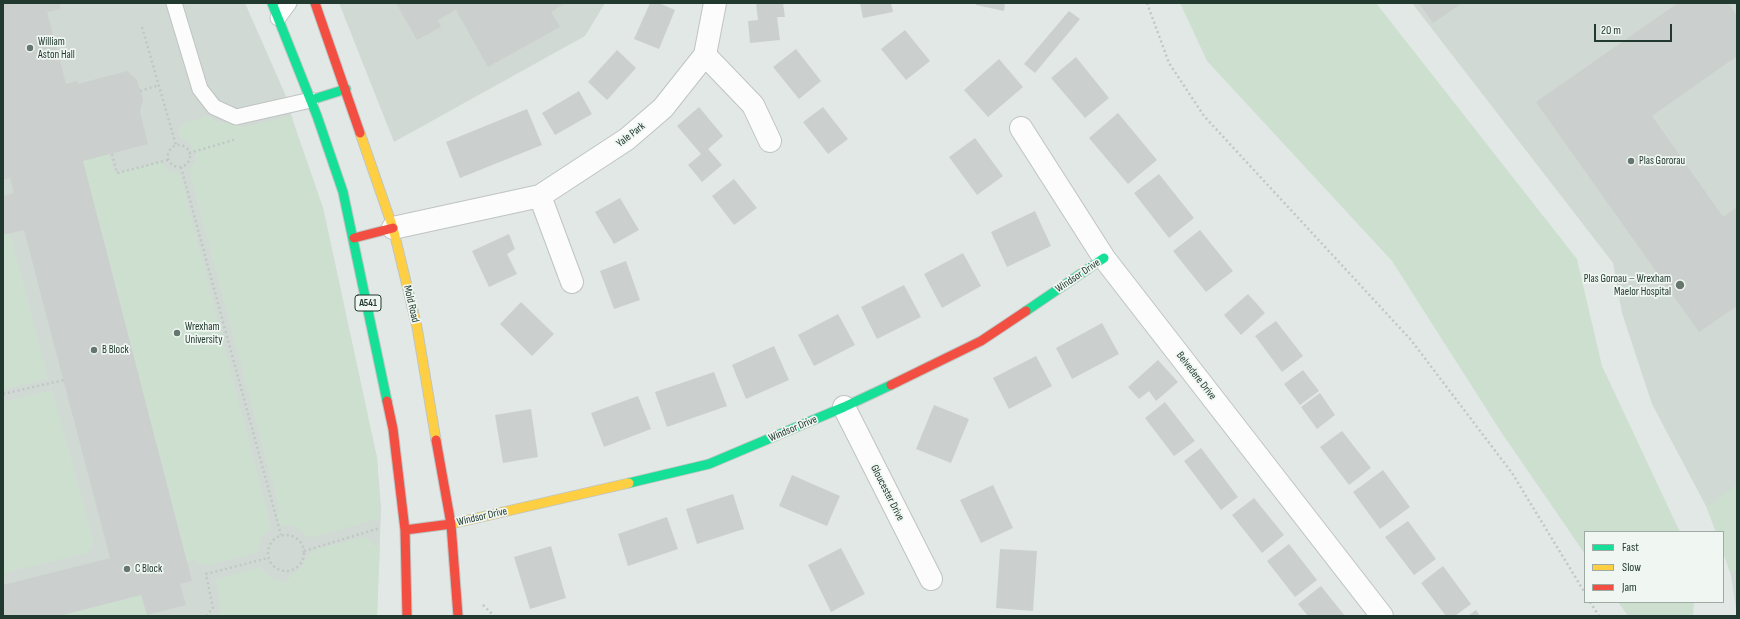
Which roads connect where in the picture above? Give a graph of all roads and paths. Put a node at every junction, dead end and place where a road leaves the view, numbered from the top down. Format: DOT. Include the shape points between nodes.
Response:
graph roads {
  1 [pos="174,3"];
  2 [pos="272,3"];
  3 [pos="289,3"];
  4 [pos="315,3"];
  5 [pos="715,3"];
  6 [pos="1147,3"];
  7 [pos="278,18"];
  8 [pos="142,27"];
  9 [pos="705,55"];
  10 [pos="159,85"];
  11 [pos="346,89"];
  12 [pos="140,90"];
  13 [pos="312,100"];
  14 [pos="1021,128"];
  15 [pos="770,141"];
  16 [pos="176,145"];
  17 [pos="112,154"];
  18 [pos="168,160"];
  19 [pos="181,167"];
  20 [pos="540,196"];
  21 [pos="393,228"];
  22 [pos="354,238"];
  23 [pos="1104,258"];
  24 [pos="572,282"];
  25 [pos="64,380"];
  26 [pos="3,394"];
  27 [pos="844,407"];
  28 [pos="450,524"];
  29 [pos="387,526"];
  30 [pos="405,530"];
  31 [pos="281,535"];
  32 [pos="304,550"];
  33 [pos="268,558"];
  34 [pos="931,579"];
  35 [pos="1584,591"];
  36 [pos="1591,603"];
  37 [pos="206,616"];
  38 [pos="407,616"];
  39 [pos="458,616"];
  40 [pos="1382,616"];
  41 [pos="1599,616"];
  1 -- 13 [label="lane" via="200,89 214,107 236,117"];
  2 -- 7 [label="main road, A541"];
  3 -- 7 [label="lane"];
  4 -- 11 [label="main road, Mold Road"];
  5 -- 9 [label="street, Yale Park"];
  6 -- 35 [label="path" via="1169,63 1204,116 1411,340 1512,473"];
  7 -- 13 [label="main road, A541"];
  8 -- 10 [label="path"];
  9 -- 15 [label="street" via="753,105"];
  9 -- 20 [label="street, Yale Park" via="664,108 627,139"];
  10 -- 12 [label="path"];
  10 -- 16 [label="path"];
  11 -- 13 [label="main road"];
  11 -- 21 [label="main road, Mold Road"];
  13 -- 22 [label="main road, A541" via="343,192"];
  14 -- 23 [label="street, Belvedere Drive"];
  16 -- 18 [label="path" via="168,152"];
  16 -- 19 [label="path" via="183,145 189,153 187,163"];
  17 -- 18 [label="path" via="117,173"];
  18 -- 19 [label="path"];
  19 -- 31 [label="path"];
  20 -- 21 [label="street, Yale Park"];
  20 -- 24 [label="street"];
  21 -- 22 [label="main road"];
  21 -- 28 [label="main road, Mold Road" via="417,327"];
  22 -- 30 [label="main road, A541" via="393,429"];
  23 -- 27 [label="main road, Windsor Drive" via="980,341"];
  23 -- 40 [label="street, Belvedere Drive"];
  25 -- 26 [label="path"];
  27 -- 28 [label="main road, Windsor Drive" via="709,464"];
  27 -- 34 [label="street, Gloucester Drive"];
  28 -- 30 [label="main road, Windsor Drive"];
  28 -- 39 [label="main road, Mold Road"];
  29 -- 32 [label="path"];
  30 -- 38 [label="main road, A541"];
  31 -- 32 [label="path" via="298,540"];
  31 -- 33 [label="path" via="271,541 267,552"];
  32 -- 33 [label="path" via="297,567 286,571 275,568"];
  33 -- 37 [label="path" via="206,574 213,608"];
  36 -- 41 [label="path"];
}
